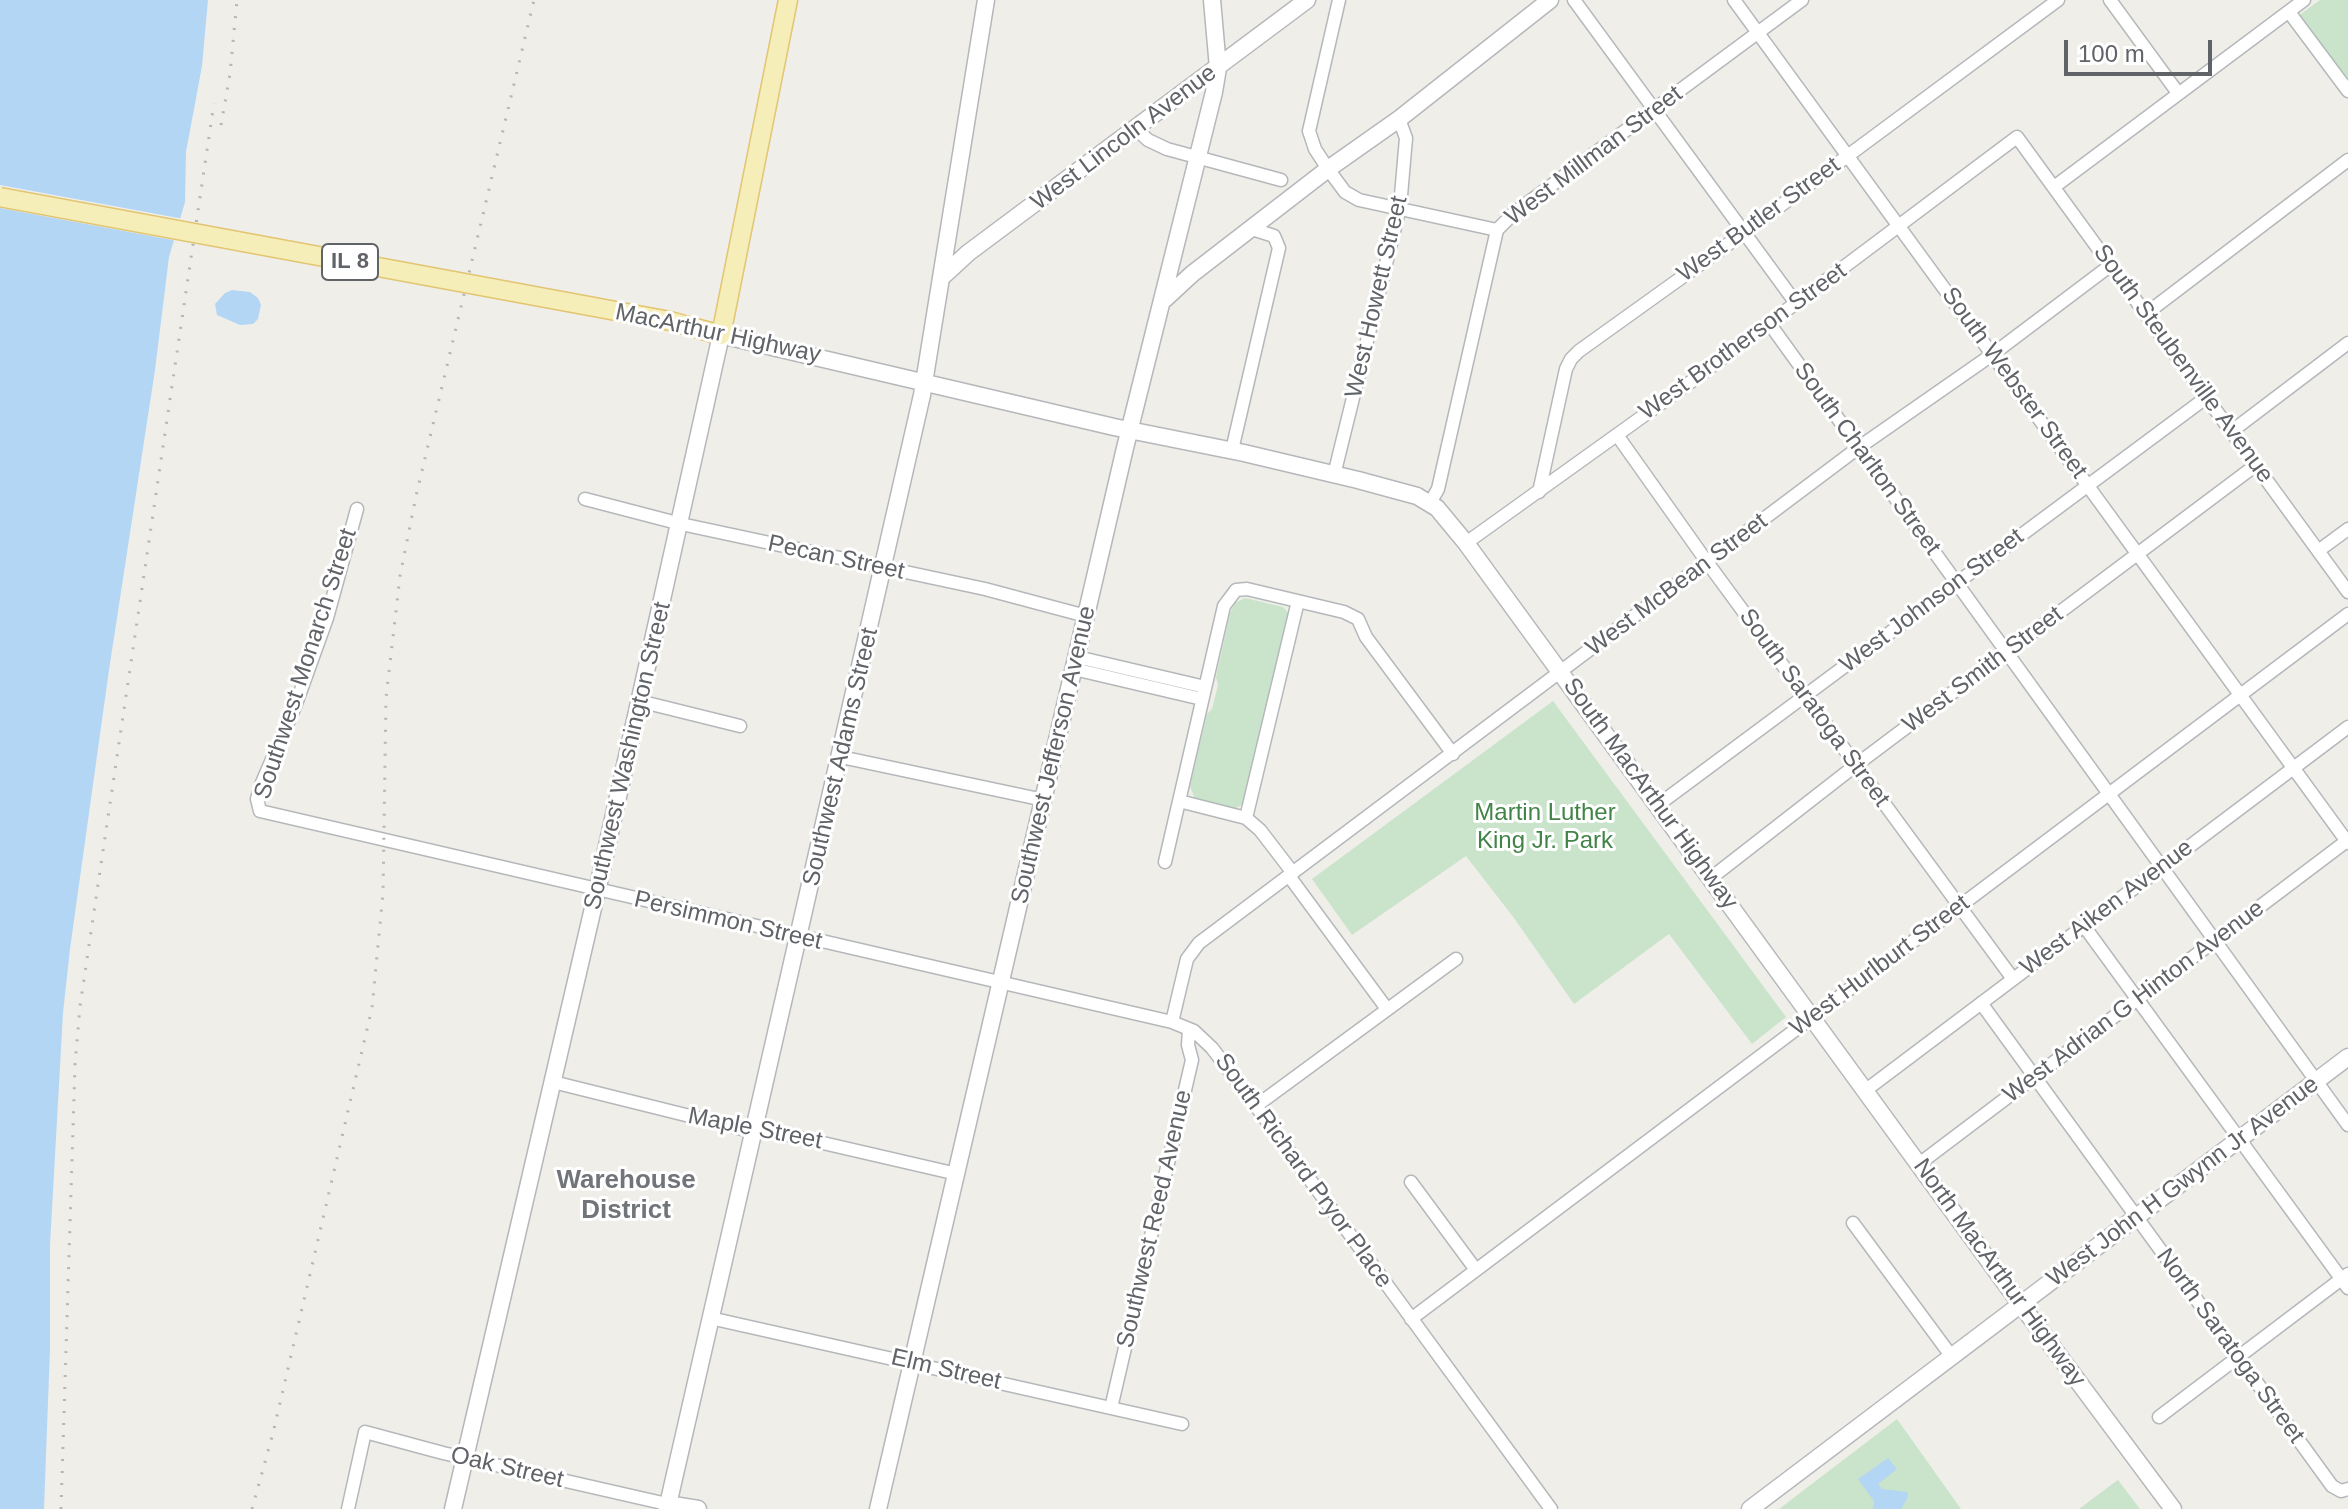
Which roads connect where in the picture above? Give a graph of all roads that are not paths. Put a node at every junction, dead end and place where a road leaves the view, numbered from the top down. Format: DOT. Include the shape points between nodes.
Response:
graph roads {
  1 [pos="788,0"];
  2 [pos="986,0"];
  3 [pos="1212,0"];
  4 [pos="1307,0"];
  5 [pos="1339,0"];
  6 [pos="1550,0"];
  7 [pos="1574,0"];
  8 [pos="1734,0"];
  9 [pos="1802,0"];
  10 [pos="2058,0"];
  11 [pos="2110,0"];
  12 [pos="2304,0"];
  13 [pos="2289,12"];
  14 [pos="1758,33"];
  15 [pos="1218,68"];
  16 [pos="2348,91"];
  17 [pos="2178,93"];
  18 [pos="1655,109"];
  19 [pos="1399,119"];
  20 [pos="1136,129"];
  21 [pos="2017,137"];
  22 [pos="1848,156"];
  23 [pos="1199,158"];
  24 [pos="2348,160"];
  25 [pos="1328,169"];
  26 [pos="1281,180"];
  27 [pos="2054,187"];
  28 [pos="0,197"];
  29 [pos="1400,207"];
  30 [pos="1900,226"];
  31 [pos="1252,229"];
  32 [pos="1497,230"];
  33 [pos="1745,232"];
  34 [pos="2111,265"];
  35 [pos="942,277"];
  36 [pos="1164,300"];
  37 [pos="1795,302"];
  38 [pos="2147,313"];
  39 [pos="1769,323"];
  40 [pos="721,335"];
  41 [pos="2348,343"];
  42 [pos="1993,354"];
  43 [pos="925,382"];
  44 [pos="2207,397"];
  45 [pos="1130,430"];
  46 [pos="2232,431"];
  47 [pos="1617,435"];
  48 [pos="1858,448"];
  49 [pos="1232,450"];
  50 [pos="2256,465"];
  51 [pos="1334,475"];
  52 [pos="2088,485"];
  53 [pos="1539,492"];
  54 [pos="585,499"];
  55 [pos="1430,503"];
  56 [pos="357,509"];
  57 [pos="681,524"];
  58 [pos="2348,529"];
  59 [pos="1466,543"];
  60 [pos="2318,551"];
  61 [pos="2138,555"];
  62 [pos="1707,562"];
  63 [pos="884,569"];
  64 [pos="1957,583"];
  65 [pos="2348,592"];
  66 [pos="1298,601"];
  67 [pos="2348,614"];
  68 [pos="1086,616"];
  69 [pos="2008,652"];
  70 [pos="1075,663"];
  71 [pos="1561,672"];
  72 [pos="1203,693"];
  73 [pos="1805,695"];
  74 [pos="2239,695"];
  75 [pos="639,701"];
  76 [pos="740,726"];
  77 [pos="2348,727"];
  78 [pos="1453,754"];
  79 [pos="841,757"];
  80 [pos="1856,765"];
  81 [pos="2292,768"];
  82 [pos="2109,793"];
  83 [pos="1044,800"];
  84 [pos="1179,801"];
  85 [pos="1658,805"];
  86 [pos="267,813"];
  87 [pos="1246,818"];
  88 [pos="2347,841"];
  89 [pos="1165,862"];
  90 [pos="2162,866"];
  91 [pos="1291,875"];
  92 [pos="1711,878"];
  93 [pos="597,891"];
  94 [pos="1959,907"];
  95 [pos="2084,926"];
  96 [pos="799,938"];
  97 [pos="2215,940"];
  98 [pos="1456,959"];
  99 [pos="2013,979"];
  100 [pos="1000,984"];
  101 [pos="2139,999"];
  102 [pos="1981,1003"];
  103 [pos="1387,1009"];
  104 [pos="1813,1017"];
  105 [pos="1172,1022"];
  106 [pos="1189,1029"];
  107 [pos="2348,1057"];
  108 [pos="2036,1077"];
  109 [pos="2316,1081"];
  110 [pos="553,1082"];
  111 [pos="1866,1090"];
  112 [pos="1256,1106"];
  113 [pos="2348,1125"];
  114 [pos="754,1129"];
  115 [pos="2240,1138"];
  116 [pos="1919,1164"];
  117 [pos="957,1174"];
  118 [pos="1411,1182"];
  119 [pos="2136,1217"];
  120 [pos="1853,1223"];
  121 [pos="1476,1270"];
  122 [pos="2346,1280"];
  123 [pos="2021,1305"];
  124 [pos="710,1318"];
  125 [pos="1411,1319"];
  126 [pos="1952,1357"];
  127 [pos="2238,1358"];
  128 [pos="913,1362"];
  129 [pos="1111,1408"];
  130 [pos="2159,1417"];
  131 [pos="1182,1424"];
  132 [pos="2132,1456"];
  133 [pos="464,1458"];
  134 [pos="2344,1490"];
  135 [pos="667,1506"];
  136 [pos="348,1509"];
  137 [pos="453,1509"];
  138 [pos="698,1509"];
  139 [pos="878,1509"];
  140 [pos="1551,1509"];
  141 [pos="1750,1509"];
  142 [pos="2163,1509"];
  143 [pos="2173,1509"];
  1 -- 40 [label="main road, Southwest Washington Street"];
  2 -- 35 [label="main road, Southwest Adams Street"];
  3 -- 15 [label="main road, Southwest Jefferson Avenue"];
  4 -- 15 [label="main road, West Lincoln Avenue"];
  5 -- 25 [label="street" via="1309,131"];
  6 -- 19 [label="main road"];
  7 -- 18 [label="street"];
  8 -- 14 [label="street, South Webster Street"];
  9 -- 14 [label="street, West Millman Street"];
  10 -- 22 [label="street, West Butler Street"];
  11 -- 17 [label="street"];
  12 -- 13 [label="street"];
  13 -- 16 [label="street"];
  13 -- 17 [label="street"];
  14 -- 18 [label="street, West Millman Street"];
  14 -- 22 [label="street, South Webster Street"];
  15 -- 20 [label="main road, West Lincoln Avenue"];
  15 -- 23 [label="main road, Southwest Jefferson Avenue"];
  17 -- 27 [label="street"];
  18 -- 32 [label="street, West Millman Street"];
  18 -- 33 [label="street"];
  19 -- 25 [label="main road"];
  19 -- 29 [label="street, West Howett Street" via="1406,138"];
  20 -- 23 [label="street" via="1162,147"];
  20 -- 35 [label="main road, West Lincoln Avenue"];
  21 -- 27 [label="street, South Steubenville Avenue"];
  21 -- 30 [label="street, West Brotherson Street"];
  22 -- 30 [label="street, South Webster Street"];
  22 -- 33 [label="street, West Butler Street"];
  23 -- 26 [label="street"];
  23 -- 36 [label="main road, Southwest Jefferson Avenue"];
  24 -- 38 [label="street"];
  25 -- 29 [label="street" via="1345,192 1359,200"];
  25 -- 31 [label="main road"];
  27 -- 34 [label="street, South Steubenville Avenue"];
  28 -- 40 [label="main road, MacArthur Highway / IL 8, bridge"];
  29 -- 32 [label="street"];
  29 -- 51 [label="street, West Howett Street"];
  30 -- 37 [label="street, West Brotherson Street"];
  30 -- 42 [label="street, South Webster Street"];
  31 -- 36 [label="main road"];
  31 -- 49 [label="street" via="1274,236 1279,248"];
  32 -- 55 [label="street, West Millman Street" via="1439,486"];
  33 -- 37 [label="street"];
  33 -- 53 [label="street, West Butler Street" via="1571,359"];
  34 -- 38 [label="street, South Steubenville Avenue"];
  34 -- 42 [label="street, West McBean Street"];
  35 -- 43 [label="main road, Southwest Adams Street"];
  36 -- 45 [label="main road, Southwest Jefferson Avenue"];
  37 -- 39 [label="street, West Brotherson Street"];
  38 -- 44 [label="street, South Steubenville Avenue"];
  39 -- 47 [label="street, West Brotherson Street"];
  39 -- 48 [label="street, South Charlton Street"];
  40 -- 43 [label="main road, MacArthur Highway / IL 8"];
  40 -- 57 [label="main road, Southwest Washington Street"];
  41 -- 46 [label="street"];
  42 -- 48 [label="street, West McBean Street"];
  42 -- 52 [label="street, South Webster Street"];
  43 -- 45 [label="main road, MacArthur Highway / IL 8"];
  43 -- 63 [label="main road, Southwest Adams Street"];
  44 -- 46 [label="street, South Steubenville Avenue"];
  44 -- 52 [label="street, West Johnson Street"];
  45 -- 49 [label="main road, MacArthur Highway"];
  45 -- 68 [label="main road, Southwest Jefferson Avenue"];
  46 -- 50 [label="street, South Steubenville Avenue"];
  47 -- 53 [label="street, West Brotherson Street"];
  47 -- 62 [label="street, South Saratoga Street"];
  48 -- 62 [label="street, West McBean Street"];
  48 -- 64 [label="street, South Charlton Street"];
  49 -- 51 [label="main road, MacArthur Highway"];
  50 -- 60 [label="street, South Steubenville Avenue"];
  50 -- 61 [label="street, West Smith Street"];
  51 -- 55 [label="main road, MacArthur Highway"];
  52 -- 61 [label="street, South Webster Street"];
  52 -- 64 [label="street, West Johnson Street"];
  53 -- 59 [label="street, West Brotherson Street"];
  54 -- 57 [label="street, Pecan Street"];
  55 -- 59 [label="main road, South MacArthur Highway"];
  56 -- 86 [label="street, Southwest Monarch Street" via="327,618 261,785 258,808"];
  57 -- 63 [label="street, Pecan Street"];
  57 -- 75 [label="main road, Southwest Washington Street"];
  58 -- 60 [label="street"];
  59 -- 71 [label="main road, South MacArthur Highway"];
  60 -- 65 [label="street, South Steubenville Avenue"];
  61 -- 69 [label="street, West Smith Street"];
  61 -- 74 [label="street, South Webster Street"];
  62 -- 71 [label="street, West McBean Street"];
  62 -- 73 [label="street, South Saratoga Street"];
  63 -- 68 [label="street, Pecan Street"];
  63 -- 79 [label="main road, Southwest Adams Street"];
  64 -- 69 [label="street, South Charlton Street"];
  64 -- 73 [label="street, West Johnson Street"];
  66 -- 72 [label="street" via="1236,590 1224,606"];
  66 -- 78 [label="street" via="1358,619"];
  66 -- 87 [label="street"];
  67 -- 74 [label="street, West Hurlburt Street"];
  68 -- 70 [label="main road, Southwest Jefferson Avenue"];
  69 -- 80 [label="street, West Smith Street"];
  69 -- 82 [label="street, South Charlton Street"];
  70 -- 72 [label="street"];
  70 -- 83 [label="main road, Southwest Jefferson Avenue"];
  71 -- 78 [label="street, West McBean Street"];
  71 -- 85 [label="main road, South MacArthur Highway"];
  72 -- 84 [label="street"];
  73 -- 80 [label="street, South Saratoga Street"];
  73 -- 85 [label="street, West Johnson Street"];
  74 -- 81 [label="street, South Webster Street"];
  74 -- 82 [label="street, West Hurlburt Street"];
  75 -- 76 [label="street"];
  75 -- 93 [label="main road, Southwest Washington Street"];
  77 -- 81 [label="street, West Aiken Avenue"];
  78 -- 91 [label="street, West McBean Street"];
  79 -- 83 [label="street"];
  79 -- 96 [label="main road, Southwest Adams Street"];
  80 -- 92 [label="street, West Smith Street"];
  80 -- 94 [label="street, South Saratoga Street"];
  81 -- 88 [label="street, South Webster Street"];
  81 -- 90 [label="street, West Aiken Avenue"];
  82 -- 90 [label="street, South Charlton Street"];
  82 -- 94 [label="street, West Hurlburt Street"];
  83 -- 100 [label="main road, Southwest Jefferson Avenue"];
  84 -- 87 [label="street"];
  84 -- 89 [label="street"];
  85 -- 92 [label="main road, South MacArthur Highway"];
  86 -- 93 [label="street, Persimmon Street"];
  87 -- 91 [label="street"];
  88 -- 97 [label="street, West Adrian G Hinton Avenue"];
  90 -- 95 [label="street, West Aiken Avenue"];
  90 -- 97 [label="street, South Charlton Street"];
  91 -- 103 [label="street"];
  91 -- 105 [label="street, West McBean Street" via="1199,943 1187,959"];
  92 -- 104 [label="main road, South MacArthur Highway"];
  93 -- 96 [label="street, Persimmon Street"];
  93 -- 110 [label="main road, Southwest Washington Street"];
  94 -- 99 [label="street, South Saratoga Street"];
  94 -- 104 [label="street, West Hurlburt Street"];
  95 -- 99 [label="street, West Aiken Avenue"];
  95 -- 101 [label="street"];
  96 -- 100 [label="street, Persimmon Street"];
  96 -- 114 [label="main road, Southwest Adams Street"];
  97 -- 101 [label="street, West Adrian G Hinton Avenue"];
  97 -- 109 [label="street, South Charlton Street"];
  98 -- 103 [label="street"];
  99 -- 102 [label="street, West Aiken Avenue"];
  100 -- 105 [label="street, Persimmon Street"];
  100 -- 117 [label="main road, Southwest Jefferson Avenue"];
  101 -- 108 [label="street, West Adrian G Hinton Avenue"];
  101 -- 115 [label="street"];
  102 -- 108 [label="street, North Saratoga Street"];
  102 -- 111 [label="street, West Aiken Avenue"];
  103 -- 112 [label="street"];
  104 -- 111 [label="main road, South MacArthur Highway"];
  104 -- 121 [label="street, West Hurlburt Street"];
  105 -- 106 [label="street, Persimmon Street"];
  106 -- 112 [label="street, South Richard Pryor Place" via="1203,1038"];
  106 -- 129 [label="street, Southwest Reed Avenue" via="1192,1060"];
  107 -- 109 [label="main road, West John H Gwynn Jr Avenue"];
  108 -- 116 [label="street, West Adrian G Hinton Avenue"];
  108 -- 119 [label="street, North Saratoga Street"];
  109 -- 113 [label="street, South Charlton Street"];
  109 -- 115 [label="main road, West John H Gwynn Jr Avenue"];
  110 -- 114 [label="street, Maple Street"];
  110 -- 133 [label="main road, Southwest Washington Street"];
  111 -- 116 [label="main road, North MacArthur Highway"];
  112 -- 125 [label="street, South Richard Pryor Place"];
  114 -- 117 [label="street, Maple Street"];
  114 -- 124 [label="main road, Southwest Adams Street"];
  115 -- 119 [label="main road, West John H Gwynn Jr Avenue"];
  115 -- 122 [label="street"];
  116 -- 123 [label="main road, North MacArthur Highway"];
  117 -- 128 [label="main road, Southwest Jefferson Avenue"];
  118 -- 121 [label="street"];
  119 -- 123 [label="main road, West John H Gwynn Jr Avenue"];
  119 -- 127 [label="street, North Saratoga Street"];
  120 -- 126 [label="street"];
  121 -- 125 [label="street, West Hurlburt Street"];
  122 -- 127 [label="street"];
  123 -- 126 [label="main road, West John H Gwynn Jr Avenue"];
  123 -- 132 [label="main road, North MacArthur Highway"];
  124 -- 128 [label="street, Elm Street"];
  124 -- 135 [label="main road, Southwest Adams Street"];
  125 -- 140 [label="street, South Richard Pryor Place"];
  126 -- 141 [label="main road, West John H Gwynn Jr Avenue"];
  127 -- 130 [label="street"];
  127 -- 134 [label="street, North Saratoga Street" via="2332,1486"];
  128 -- 129 [label="street, Elm Street"];
  128 -- 139 [label="main road, Southwest Jefferson Avenue"];
  129 -- 131 [label="street, Elm Street"];
  132 -- 142 [label="main road, North MacArthur Highway"];
  132 -- 143 [label="main road, North MacArthur Highway"];
  133 -- 135 [label="street, Oak Street"];
  133 -- 136 [label="street, Oak Street" via="365,1432"];
  133 -- 137 [label="main road, Southwest Washington Street"];
  135 -- 138 [label="main road, Oak Street"];
}
